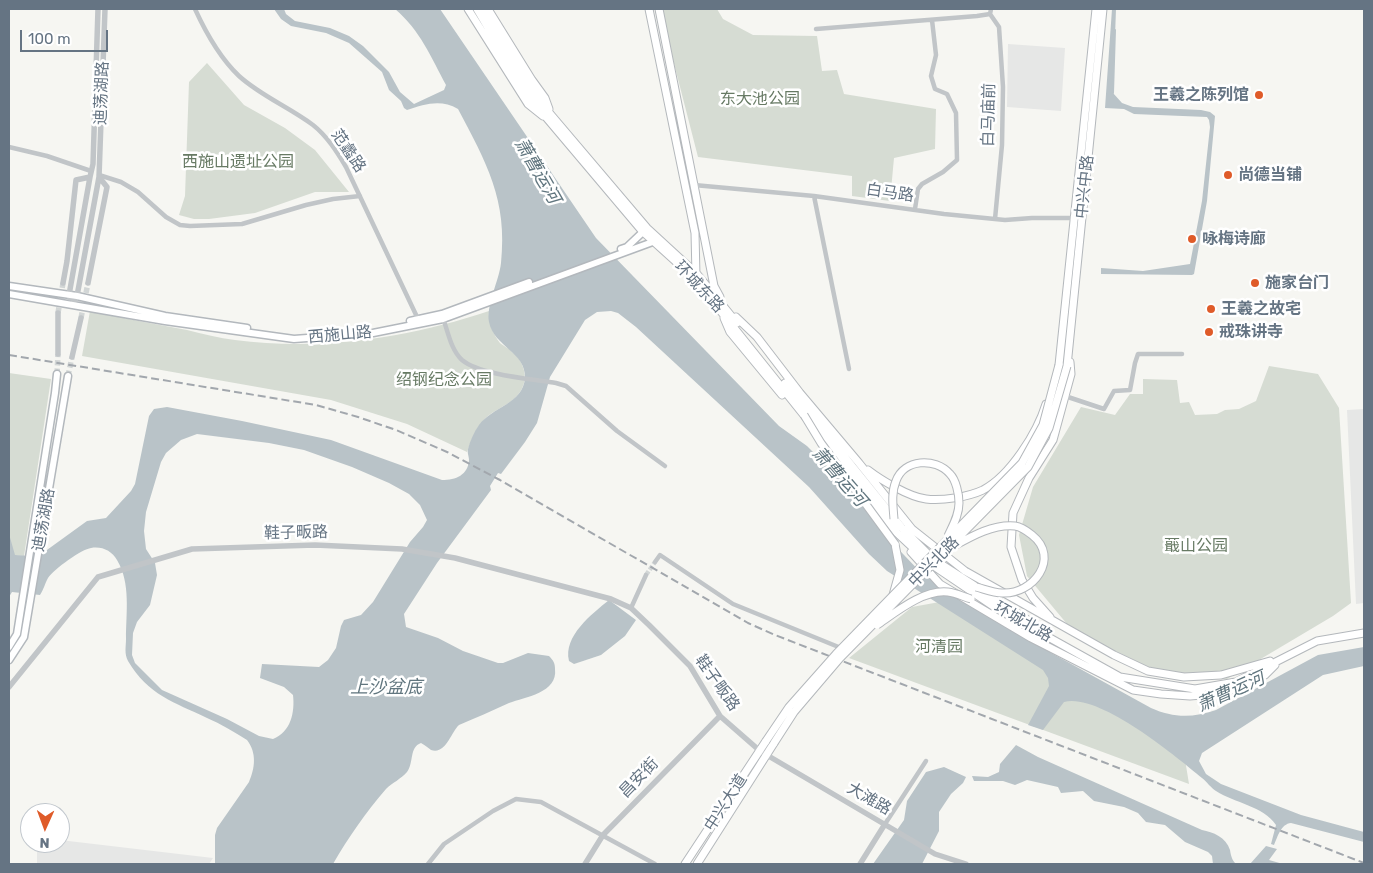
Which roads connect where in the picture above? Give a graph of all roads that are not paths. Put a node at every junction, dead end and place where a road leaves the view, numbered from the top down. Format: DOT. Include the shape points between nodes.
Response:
graph roads {
  1 [pos="98,9"];
  2 [pos="105,9"];
  3 [pos="194,9"];
  4 [pos="468,9"];
  5 [pos="477,9"];
  6 [pos="482,9"];
  7 [pos="488,9"];
  8 [pos="649,9"];
  9 [pos="659,9"];
  10 [pos="1096,9"];
  11 [pos="1102,9"];
  12 [pos="991,12"];
  13 [pos="932,20"];
  14 [pos="816,29"];
  15 [pos="550,117"];
  16 [pos="9,146"];
  17 [pos="91,174"];
  18 [pos="99,176"];
  19 [pos="694,184"];
  20 [pos="360,196"];
  21 [pos="814,196"];
  22 [pos="915,209"];
  23 [pos="1078,218"];
  24 [pos="995,219"];
  25 [pos="645,230"];
  26 [pos="656,240"];
  27 [pos="628,248"];
  28 [pos="696,276"];
  29 [pos="63,283"];
  30 [pos="88,283"];
  31 [pos="9,286"];
  32 [pos="9,294"];
  33 [pos="69,295"];
  34 [pos="77,296"];
  35 [pos="72,305"];
  36 [pos="723,307"];
  37 [pos="58,313"];
  38 [pos="445,315"];
  39 [pos="81,318"];
  40 [pos="418,319"];
  41 [pos="746,338"];
  42 [pos="1069,342"];
  43 [pos="58,354"];
  44 [pos="1060,354"];
  45 [pos="1182,354"];
  46 [pos="72,357"];
  47 [pos="1063,366"];
  48 [pos="850,370"];
  49 [pos="57,374"];
  50 [pos="68,376"];
  51 [pos="1065,396"];
  52 [pos="804,415"];
  53 [pos="859,462"];
  54 [pos="665,466"];
  55 [pos="894,519"];
  56 [pos="946,541"];
  57 [pos="947,550"];
  58 [pos="930,560"];
  59 [pos="655,562"];
  60 [pos="646,575"];
  61 [pos="976,586"];
  62 [pos="893,595"];
  63 [pos="998,605"];
  64 [pos="631,608"];
  65 [pos="1055,623"];
  66 [pos="1364,628"];
  67 [pos="1364,633"];
  68 [pos="862,635"];
  69 [pos="9,647"];
  70 [pos="841,648"];
  71 [pos="9,660"];
  72 [pos="1276,661"];
  73 [pos="1120,677"];
  74 [pos="9,687"];
  75 [pos="720,716"];
  76 [pos="766,741"];
  77 [pos="774,743"];
  78 [pos="760,751"];
  79 [pos="767,755"];
  80 [pos="926,761"];
  81 [pos="885,824"];
  82 [pos="603,835"];
  83 [pos="428,864"];
  84 [pos="585,864"];
  85 [pos="655,864"];
  86 [pos="685,864"];
  87 [pos="698,864"];
  88 [pos="860,864"];
  89 [pos="966,864"];
  1 -- 17 [label="street, 迪荡湖路"];
  2 -- 18 [label="street, 迪荡湖路"];
  3 -- 20 [label="street, 范蠡路" via="220,54 239,76 314,126 332,144"];
  4 -- 15 [label="main road" via="528,104 537,114"];
  5 -- 15 [label="main road, 环城东路" via="521,84"];
  6 -- 15 [label="main road, 环城东路"];
  7 -- 15 [label="main road" via="545,98"];
  8 -- 28 [label="main road" via="695,233"];
  9 -- 19 [label="main road"];
  10 -- 23 [label="main road, 中兴中路"];
  11 -- 23 [label="main road, 中兴中路"];
  12 -- 13 [label="street"];
  12 -- 24 [label="street, 白马庙前" via="999,27 1003,87 1002,145"];
  13 -- 14 [label="street"];
  13 -- 22 [label="street" via="936,55 932,76 935,89 947,94 956,113 957,160 922,184 918,189"];
  15 -- 25 [label="main road, 环城东路"];
  16 -- 17 [label="street" via="47,156"];
  17 -- 29 [label="street" via="76,180"];
  17 -- 33 [label="street, 迪荡湖路"];
  18 -- 20 [label="street" via="121,182 138,192 166,217 180,225 190,226 242,224 306,205"];
  18 -- 30 [label="street, 迪荡湖路" via="107,187"];
  18 -- 34 [label="street, 迪荡湖路"];
  19 -- 21 [label="street, 白马路"];
  19 -- 36 [label="main road" via="714,286"];
  20 -- 40 [label="street, 范蠡路"];
  21 -- 22 [label="street, 白马路"];
  21 -- 48 [label="street"];
  22 -- 24 [label="street, 白马路"];
  23 -- 24 [label="street, 白马路"];
  23 -- 42 [label="main road, 中兴中路"];
  23 -- 44 [label="main road, 中兴中路"];
  25 -- 26 [label="main road, 环城东路"];
  25 -- 27 [label="main road, 西施山路"];
  26 -- 27 [label="main road, 西施山路"];
  26 -- 28 [label="main road, 环城东路"];
  27 -- 38 [label="main road, 西施山路"];
  28 -- 36 [label="main road, 环城东路"];
  31 -- 33 [label="main road, 西施山路"];
  32 -- 35 [label="main road, 西施山路"];
  33 -- 34 [label="main road, 西施山路"];
  33 -- 35 [label="street, 迪荡湖路"];
  34 -- 35 [label="street, 迪荡湖路"];
  34 -- 40 [label="main road, 西施山路" via="165,316 294,335 372,330"];
  35 -- 38 [label="main road, 西施山路" via="294,339 373,333"];
  36 -- 41 [label="main road, 环城东路"];
  36 -- 53 [label="main road" via="757,337"];
  36 -- 72 [label="main road" via="730,332 808,426 834,465 940,584 1031,638 1134,690 1190,696 1225,693 1265,675"];
  37 -- 43 [label="street"];
  38 -- 40 [label="main road, 西施山路"];
  38 -- 54 [label="street" via="453,348 462,360 489,371 566,386 616,430"];
  39 -- 46 [label="street"];
  41 -- 52 [label="main road, 环城东路"];
  41 -- 55 [label="main road, 环城东路"];
  42 -- 47 [label="main road, 中兴中路"];
  42 -- 51 [label="main road" via="1070,374"];
  44 -- 47 [label="main road, 中兴中路"];
  44 -- 53 [label="main road" via="1044,410 1026,447 1006,471 983,490 951,498 924,499 886,483"];
  45 -- 51 [label="street" via="1138,354 1130,390 1114,391 1104,409"];
  47 -- 56 [label="main road, 中兴北路, bridge" via="1043,425 1022,463"];
  47 -- 57 [label="main road, 中兴北路, bridge" via="1049,428 1028,467"];
  49 -- 69 [label="main road, 迪荡湖路" via="17,634"];
  50 -- 71 [label="main road, 迪荡湖路" via="24,637"];
  51 -- 65 [label="main road" via="1053,440 1029,478 1013,514 1011,547 1022,580"];
  52 -- 58 [label="main road, 环城东路, bridge" via="897,533"];
  52 -- 62 [label="main road, bridge" via="895,544 900,570"];
  53 -- 65 [label="main road" via="912,529 965,571"];
  55 -- 56 [label="main road, bridge" via="892,493 896,479 905,468 921,462 936,464 951,474 958,491 956,517"];
  55 -- 58 [label="main road, 环城东路"];
  56 -- 62 [label="main road, 中兴北路, bridge"];
  57 -- 61 [label="main road, bridge" via="998,527 1016,526 1037,539 1043,550 1042,571 1025,588 1001,593"];
  57 -- 68 [label="main road, 中兴北路, bridge"];
  58 -- 61 [label="main road, 环城北路"];
  58 -- 63 [label="main road, 环城北路"];
  59 -- 70 [label="street" via="660,555 733,604"];
  60 -- 64 [label="street"];
  61 -- 63 [label="main road, 环城北路, bridge"];
  62 -- 70 [label="main road, 中兴北路, bridge"];
  63 -- 73 [label="main road, 环城北路"];
  64 -- 74 [label="street, 鞋子畈路" via="611,598 455,558 402,549 315,545 192,550 98,577"];
  64 -- 75 [label="street, 鞋子畈路" via="690,666"];
  65 -- 72 [label="main road" via="1148,671 1184,677 1221,675"];
  66 -- 72 [label="main road, 环城北路" via="1316,638"];
  67 -- 72 [label="main road, 环城北路" via="1317,641"];
  68 -- 73 [label="main road, bridge" via="907,604 932,594 948,592 971,599"];
  68 -- 77 [label="main road, 中兴北路, bridge" via="794,712"];
  70 -- 76 [label="main road, 中兴北路, bridge" via="789,707"];
  72 -- 73 [label="main road, 环城北路" via="1236,682 1195,689"];
  75 -- 78 [label="street, 鞋子畈路"];
  75 -- 82 [label="street, 昌安街"];
  76 -- 78 [label="main road, 中兴大道"];
  77 -- 79 [label="main road, 中兴大道"];
  78 -- 79 [label="street, 大滩路"];
  78 -- 86 [label="main road, 中兴大道"];
  79 -- 81 [label="street, 大滩路"];
  79 -- 87 [label="main road, 中兴大道"];
  80 -- 81 [label="street"];
  81 -- 88 [label="street"];
  81 -- 89 [label="street, 大滩路" via="935,854"];
  82 -- 83 [label="street" via="541,802 516,799 444,844"];
  82 -- 84 [label="street, 昌安街"];
  82 -- 85 [label="street"];
}
